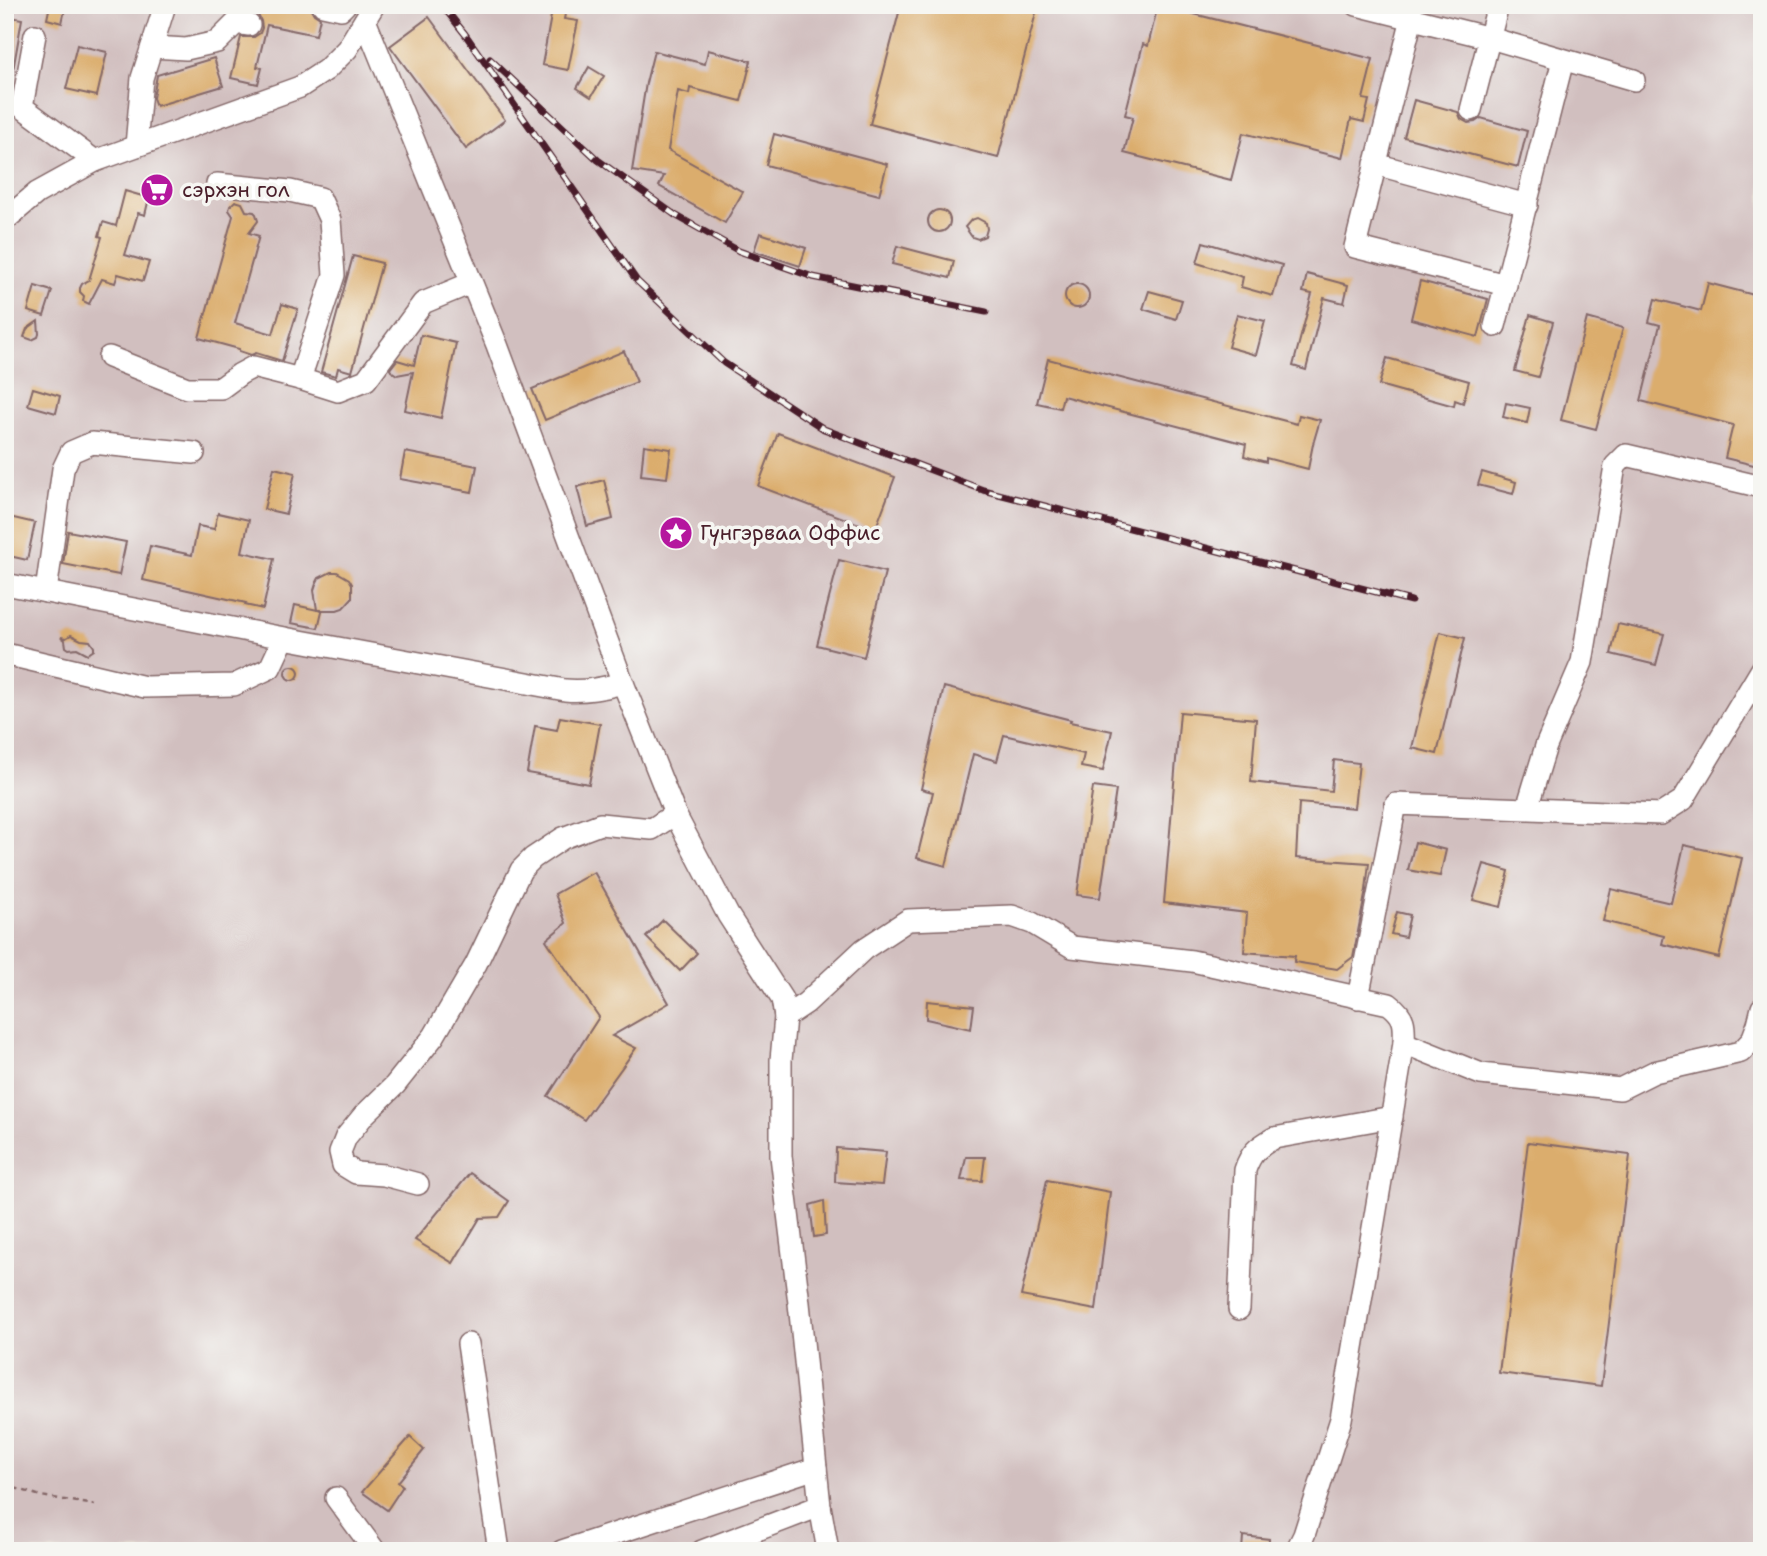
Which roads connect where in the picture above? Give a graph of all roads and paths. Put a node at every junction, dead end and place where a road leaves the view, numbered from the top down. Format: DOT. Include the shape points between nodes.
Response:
graph roads {
  1 [pos="165,5"];
  2 [pos="323,5"];
  3 [pos="345,5"];
  4 [pos="1357,5"];
  5 [pos="1498,5"];
  6 [pos="370,13"];
  7 [pos="1412,18"];
  8 [pos="249,25"];
  9 [pos="35,35"];
  10 [pos="1490,38"];
  11 [pos="152,47"];
  12 [pos="1563,60"];
  13 [pos="1634,80"];
  14 [pos="14,104"];
  15 [pos="1471,110"];
  16 [pos="136,146"];
  17 [pos="95,161"];
  18 [pos="1375,164"];
  19 [pos="217,184"];
  20 [pos="1527,205"];
  21 [pos="5,220"];
  22 [pos="471,283"];
  23 [pos="1506,285"];
  24 [pos="1495,326"];
  25 [pos="109,357"];
  26 [pos="300,379"];
  27 [pos="194,453"];
  28 [pos="1762,486"];
  29 [pos="5,584"];
  30 [pos="46,592"];
  31 [pos="284,638"];
  32 [pos="5,654"];
  33 [pos="1762,668"];
  34 [pos="623,683"];
  35 [pos="1527,808"];
  36 [pos="675,814"];
  37 [pos="1358,998"];
  38 [pos="1762,1008"];
  39 [pos="785,1017"];
  40 [pos="1404,1043"];
  41 [pos="1392,1117"];
  42 [pos="418,1184"];
  43 [pos="1239,1309"];
  44 [pos="468,1344"];
  45 [pos="816,1468"];
  46 [pos="5,1485"];
  47 [pos="336,1498"];
  48 [pos="95,1505"];
  49 [pos="820,1506"];
  50 [pos="375,1551"];
  51 [pos="499,1551"];
  52 [pos="562,1551"];
  53 [pos="702,1551"];
  54 [pos="828,1551"];
  55 [pos="1296,1551"];
  1 -- 11 [label="street"];
  2 -- 3 [label="street" via="341,9"];
  4 -- 7 [label="street"];
  5 -- 10 [label="street"];
  6 -- 16 [label="street" via="340,56 300,87"];
  6 -- 22 [label="street"];
  7 -- 10 [label="street"];
  7 -- 18 [label="street"];
  8 -- 11 [label="street" via="236,23 217,42 186,49"];
  9 -- 14 [label="street"];
  10 -- 12 [label="street"];
  10 -- 15 [label="street"];
  11 -- 16 [label="street" via="142,78"];
  12 -- 13 [label="street"];
  12 -- 20 [label="street"];
  14 -- 17 [label="street"];
  16 -- 17 [label="street"];
  17 -- 21 [label="street" via="37,192"];
  18 -- 20 [label="street"];
  18 -- 23 [label="street" via="1355,247"];
  19 -- 26 [label="street" via="320,198 330,220 334,275"];
  20 -- 23 [label="street"];
  22 -- 26 [label="street" via="423,303 366,380 338,391"];
  22 -- 34 [label="street"];
  23 -- 24 [label="street"];
  25 -- 26 [label="street" via="187,388 221,388 253,367"];
  27 -- 30 [label="street" via="92,443 71,452 63,469"];
  28 -- 35 [label="street" via="1626,455 1615,466 1582,662 1546,746"];
  29 -- 30 [label="street"];
  30 -- 31 [label="street"];
  31 -- 32 [label="street" via="270,668 234,685 145,687"];
  31 -- 34 [label="street" via="565,690"];
  33 -- 35 [label="street" via="1683,800 1661,814"];
  34 -- 36 [label="street"];
  35 -- 37 [label="street" via="1396,804"];
  36 -- 39 [label="street" via="728,915 782,999"];
  36 -- 42 [label="street" via="652,829 600,824 564,838 521,870 435,1036 396,1085 364,1115 340,1152 343,1165 356,1172"];
  37 -- 39 [label="street" via="1192,961 1072,947 1012,916 908,920 864,949"];
  37 -- 40 [label="street" via="1389,1004 1397,1011 1405,1024"];
  38 -- 40 [label="street" via="1752,1040 1741,1052 1654,1072 1620,1089 1481,1074"];
  39 -- 45 [label="street" via="781,1156"];
  40 -- 41 [label="street"];
  41 -- 43 [label="street" via="1274,1138 1250,1156 1245,1170"];
  41 -- 55 [label="street" via="1341,1419"];
  44 -- 51 [label="street"];
  45 -- 49 [label="street"];
  45 -- 52 [label="street"];
  46 -- 48 [label="path"];
  47 -- 50 [label="street"];
  49 -- 53 [label="street"];
  49 -- 54 [label="street"];
}
